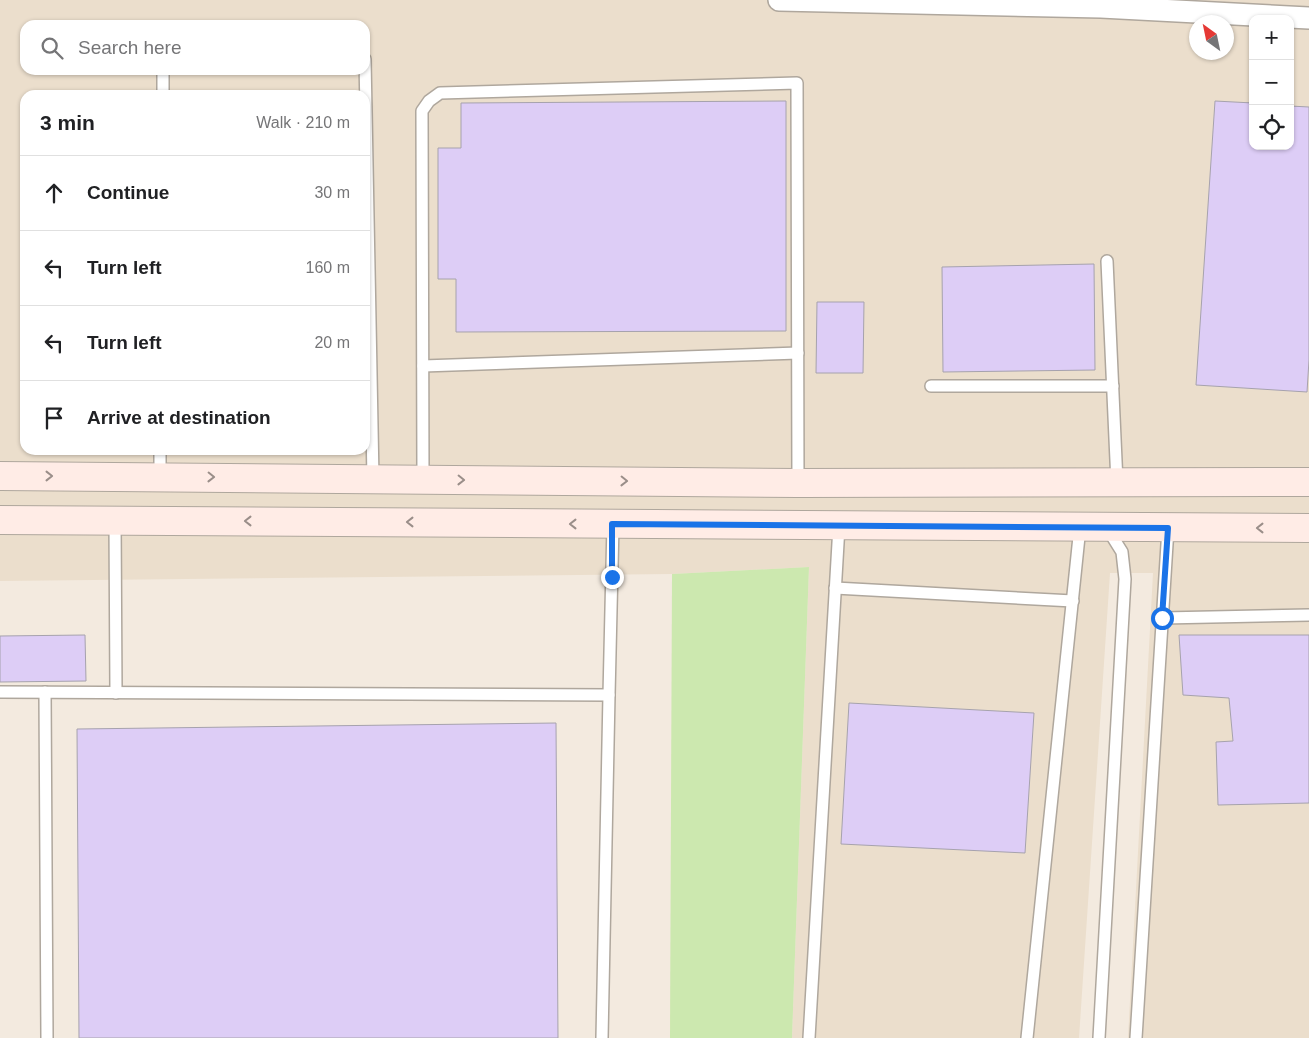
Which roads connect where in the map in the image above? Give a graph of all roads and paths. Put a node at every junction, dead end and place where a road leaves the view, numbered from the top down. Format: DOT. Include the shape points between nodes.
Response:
graph roads {
  1 [pos="778,0"];
  2 [pos="1062,3"];
  3 [pos="1250,7"];
  4 [pos="1309,18"];
  5 [pos="163,75"];
  6 [pos="365,75"];
  7 [pos="163,90"];
  8 [pos="365,90"];
  9 [pos="1107,261"];
  10 [pos="798,353"];
  11 [pos="423,366"];
  12 [pos="931,386"];
  13 [pos="1113,386"];
  14 [pos="370,430"];
  15 [pos="160,455"];
  16 [pos="0,476"];
  17 [pos="160,477"];
  18 [pos="373,479"];
  19 [pos="423,479"];
  20 [pos="1309,482"];
  21 [pos="798,483"];
  22 [pos="1117,483"];
  23 [pos="0,520"];
  24 [pos="115,520"];
  25 [pos="612,524"];
  26 [pos="839,525"];
  27 [pos="1093,527"];
  28 [pos="1168,528"];
  29 [pos="1309,528"];
  30 [pos="835,588"];
  31 [pos="1073,601"];
  32 [pos="1309,615"];
  33 [pos="1162,618"];
  34 [pos="0,692"];
  35 [pos="45,692"];
  36 [pos="116,693"];
  37 [pos="609,695"];
  38 [pos="47,1038"];
  39 [pos="602,1038"];
  40 [pos="808,1038"];
  41 [pos="1027,1038"];
  42 [pos="1099,1038"];
  43 [pos="1136,1038"];
  1 -- 2 [label="street"];
  2 -- 3 [label="street"];
  3 -- 4 [label="street"];
  5 -- 7 [label="lane"];
  6 -- 8 [label="lane"];
  9 -- 13 [label="lane"];
  10 -- 11 [label="lane"];
  10 -- 11 [label="lane" via="797,83 440,93 422,111"];
  10 -- 21 [label="lane"];
  11 -- 19 [label="lane"];
  12 -- 13 [label="lane"];
  13 -- 22 [label="lane"];
  14 -- 18 [label="lane"];
  15 -- 17 [label="lane"];
  16 -- 17 [label="main road, one-way"];
  17 -- 18 [label="main road, one-way"];
  18 -- 19 [label="main road"];
  19 -- 21 [label="main road, one-way"];
  20 -- 22 [label="main road"];
  21 -- 22 [label="main road"];
  23 -- 24 [label="main road"];
  25 -- 24 [label="main road, one-way"];
  24 -- 36 [label="lane"];
  25 -- 26 [label="main road"];
  25 -- 37 [label="lane"];
  26 -- 27 [label="main road"];
  26 -- 30 [label="lane"];
  27 -- 28 [label="main road"];
  27 -- 31 [label="lane"];
  27 -- 42 [label="lane" via="1122,552 1125,579"];
  29 -- 28 [label="main road, one-way"];
  28 -- 33 [label="lane"];
  30 -- 31 [label="lane"];
  30 -- 40 [label="lane"];
  31 -- 41 [label="lane"];
  32 -- 33 [label="lane"];
  33 -- 43 [label="lane"];
  34 -- 35 [label="lane"];
  35 -- 36 [label="lane"];
  35 -- 38 [label="lane"];
  36 -- 37 [label="lane"];
  37 -- 39 [label="lane"];
}
